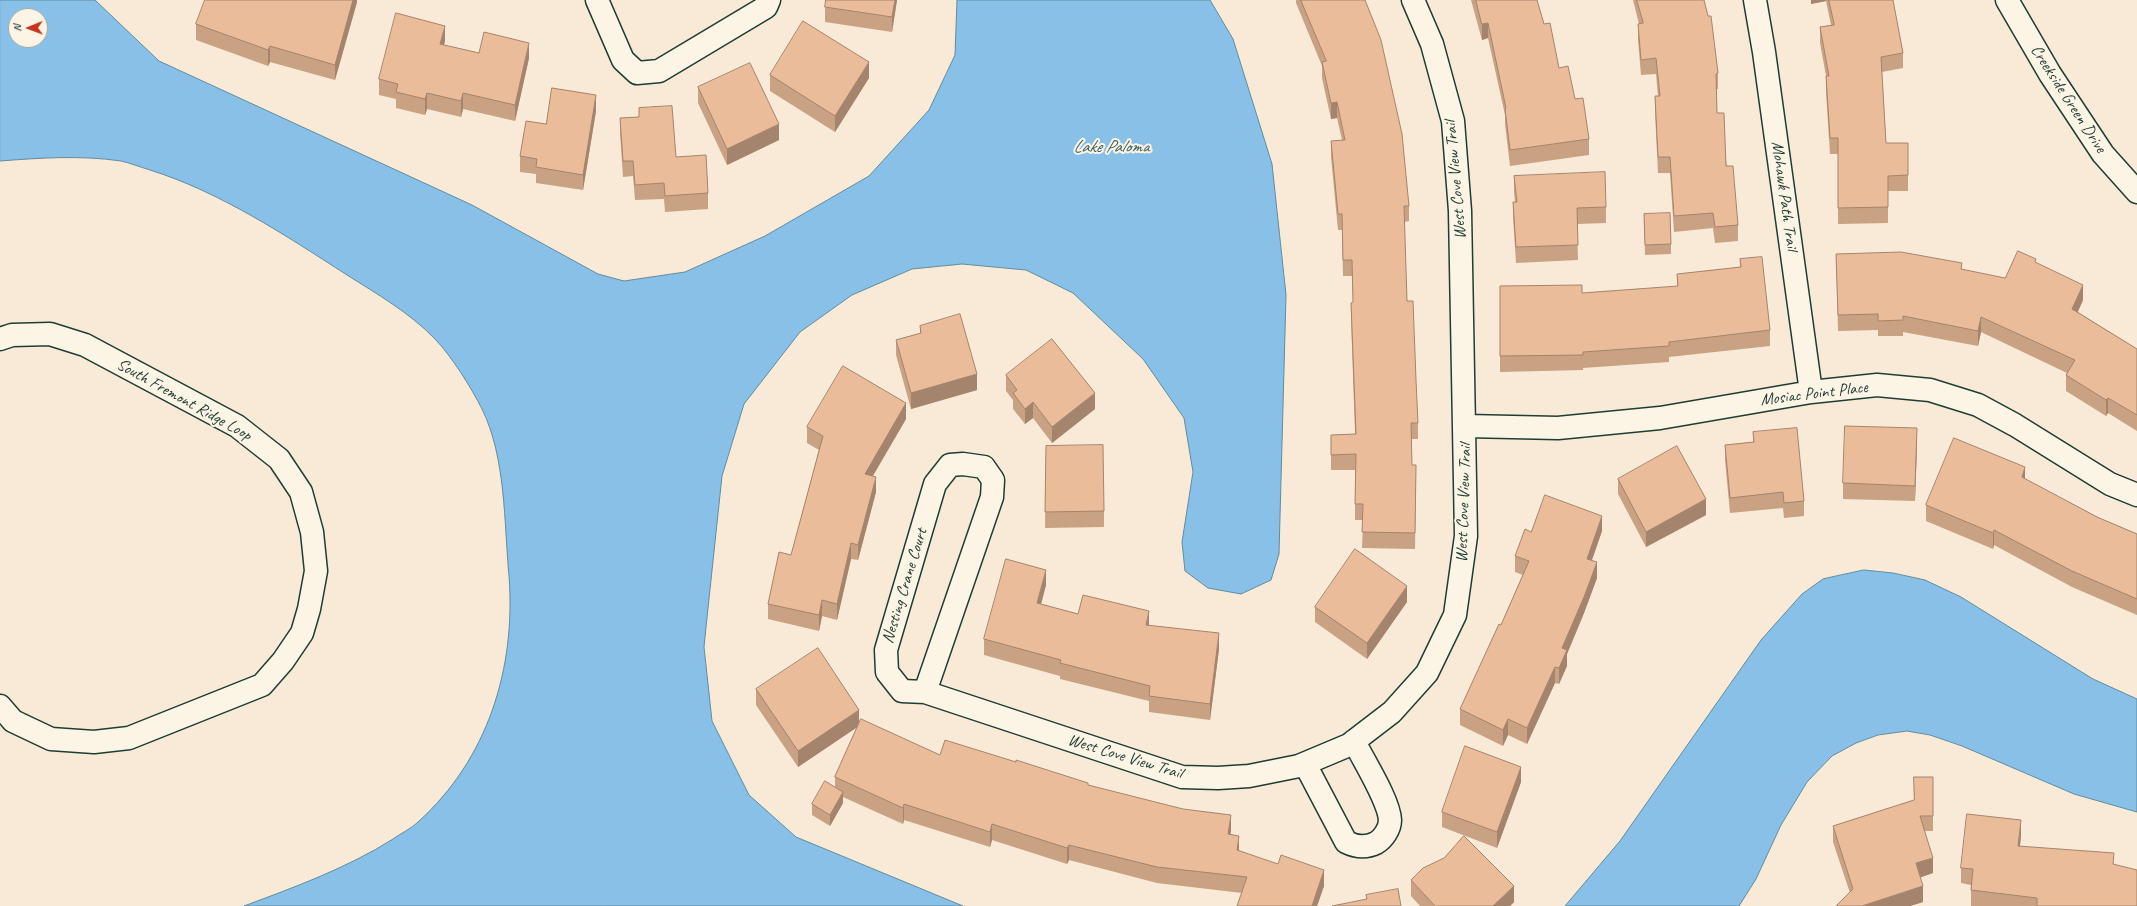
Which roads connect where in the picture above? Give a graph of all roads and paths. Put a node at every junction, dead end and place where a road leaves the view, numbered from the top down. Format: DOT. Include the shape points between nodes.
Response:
graph roads {
  1 [pos="597,0"];
  2 [pos="769,0"];
  3 [pos="1413,0"];
  4 [pos="1755,0"];
  5 [pos="2007,0"];
  6 [pos="2137,192"];
  7 [pos="0,339"];
  8 [pos="1811,392"];
  9 [pos="1466,426"];
  10 [pos="2137,495"];
  11 [pos="925,692"];
  12 [pos="0,706"];
  13 [pos="1354,741"];
  14 [pos="1305,764"];
  1 -- 2 [label="street" via="623,60 637,74 659,71 766,7"];
  3 -- 9 [label="street, West Cove View Trail" via="1432,44 1453,121 1460,211"];
  4 -- 8 [label="street, Mohawk Path Trail"];
  5 -- 6 [label="street, Creekside Green Drive" via="2050,74 2103,154"];
  7 -- 12 [label="street, South Fremont Ridge Loop" via="12,335 50,334 85,345 237,426 279,459 301,492 312,532 316,571 302,633 283,661 262,685 129,738 94,742 51,739 13,721"];
  8 -- 9 [label="street, Mosiac Point Place" via="1660,418 1621,422 1558,428"];
  8 -- 10 [label="street, Mosiac Point Place" via="1877,385 1930,390 1978,405 2110,484"];
  9 -- 13 [label="street, West Cove View Trail" via="1466,536 1455,615 1427,673 1392,712"];
  11 -- 11 [label="street, Nesting Crane Court" via="902,690 887,672 886,650 935,484 950,465 984,467 993,480 992,497"];
  11 -- 14 [label="street, West Cove View Trail" via="1182,777 1249,776"];
  13 -- 14 [label="street, West Cove View Trail"];
  13 -- 14 [label="street" via="1387,808 1390,821 1388,830 1381,840 1374,844 1354,846 1346,842"];
}
